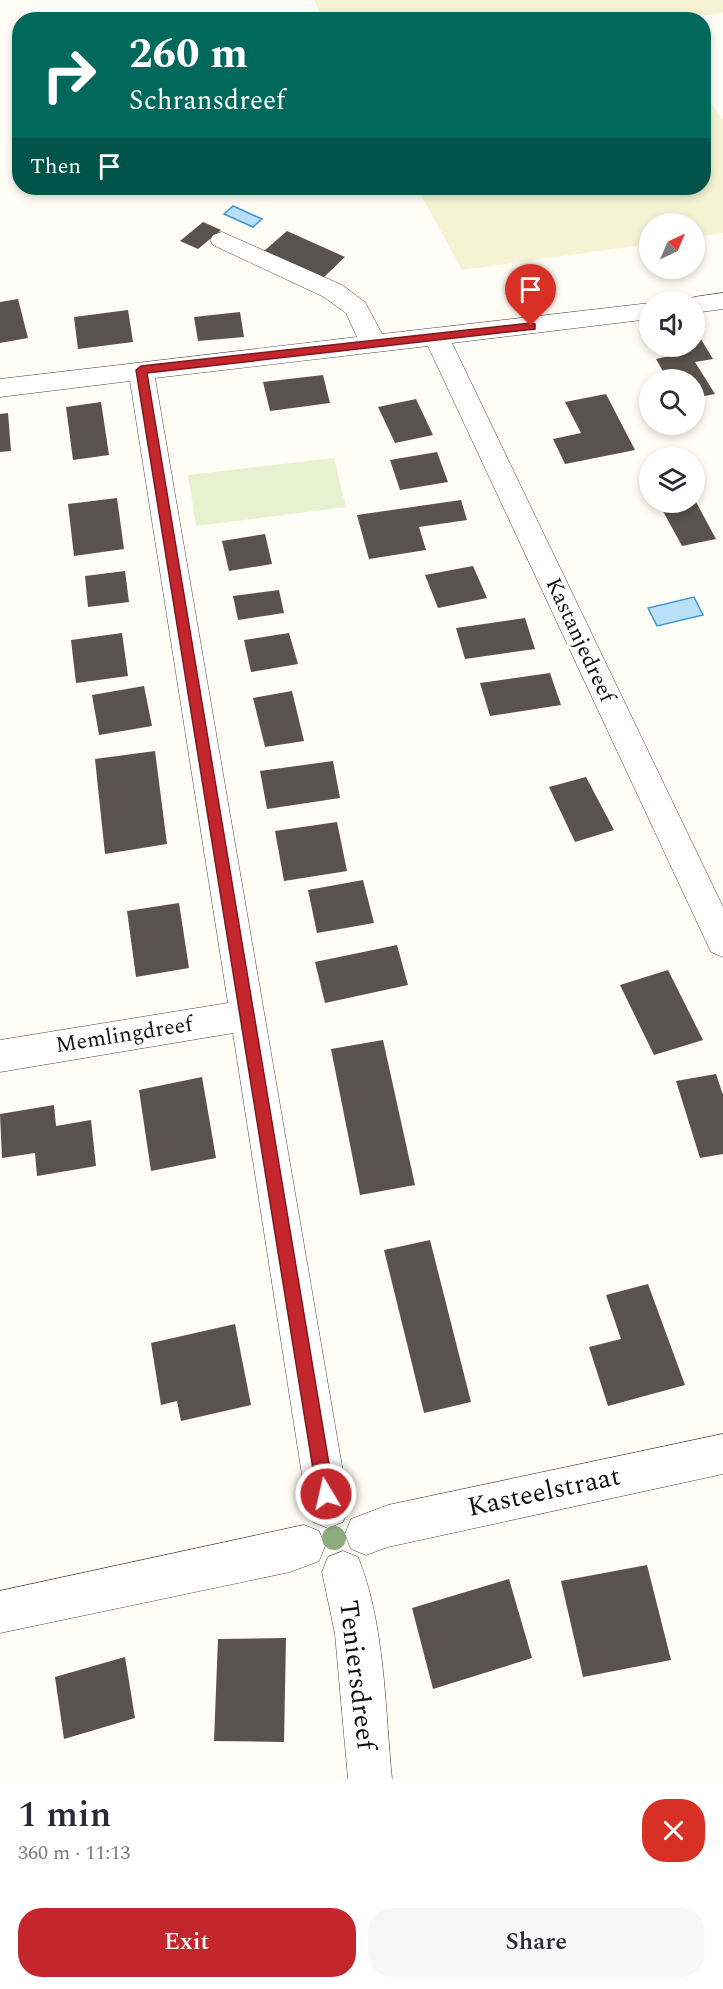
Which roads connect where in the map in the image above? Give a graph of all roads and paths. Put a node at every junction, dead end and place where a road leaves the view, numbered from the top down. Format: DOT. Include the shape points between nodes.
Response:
graph roads {
  1 [pos="222,240"];
  2 [pos="723,301"];
  3 [pos="705,303"];
  4 [pos="639,312"];
  5 [pos="437,338"];
  6 [pos="374,345"];
  7 [pos="141,370"];
  8 [pos="0,388"];
  9 [pos="723,942"];
  10 [pos="248,1015"];
  11 [pos="0,1056"];
  12 [pos="723,1454"];
  13 [pos="328,1507"];
  14 [pos="366,1534"];
  15 [pos="304,1546"];
  16 [pos="343,1572"];
  17 [pos="0,1612"];
  18 [pos="370,1779"];
  1 -- 6 [label="street" via="333,291 356,308"];
  2 -- 3 [label="street"];
  4 -- 5 [label="street"];
  5 -- 6 [label="street"];
  5 -- 9 [label="street, Kastanjedreef"];
  6 -- 7 [label="street"];
  7 -- 8 [label="street"];
  7 -- 10 [label="street"];
  10 -- 11 [label="street, Memlingdreef"];
  10 -- 13 [label="street"];
  12 -- 14 [label="street, Kasteelstraat"];
  13 -- 14 [label="street" via="341,1506 353,1511"];
  13 -- 15 [label="street" via="309,1521"];
  14 -- 16 [label="street, Teniersdreef" via="361,1558"];
  15 -- 16 [label="street, Teniersdreef" via="318,1567 330,1573"];
  15 -- 17 [label="street"];
  16 -- 18 [label="street, Teniersdreef" via="356,1634"];
}
